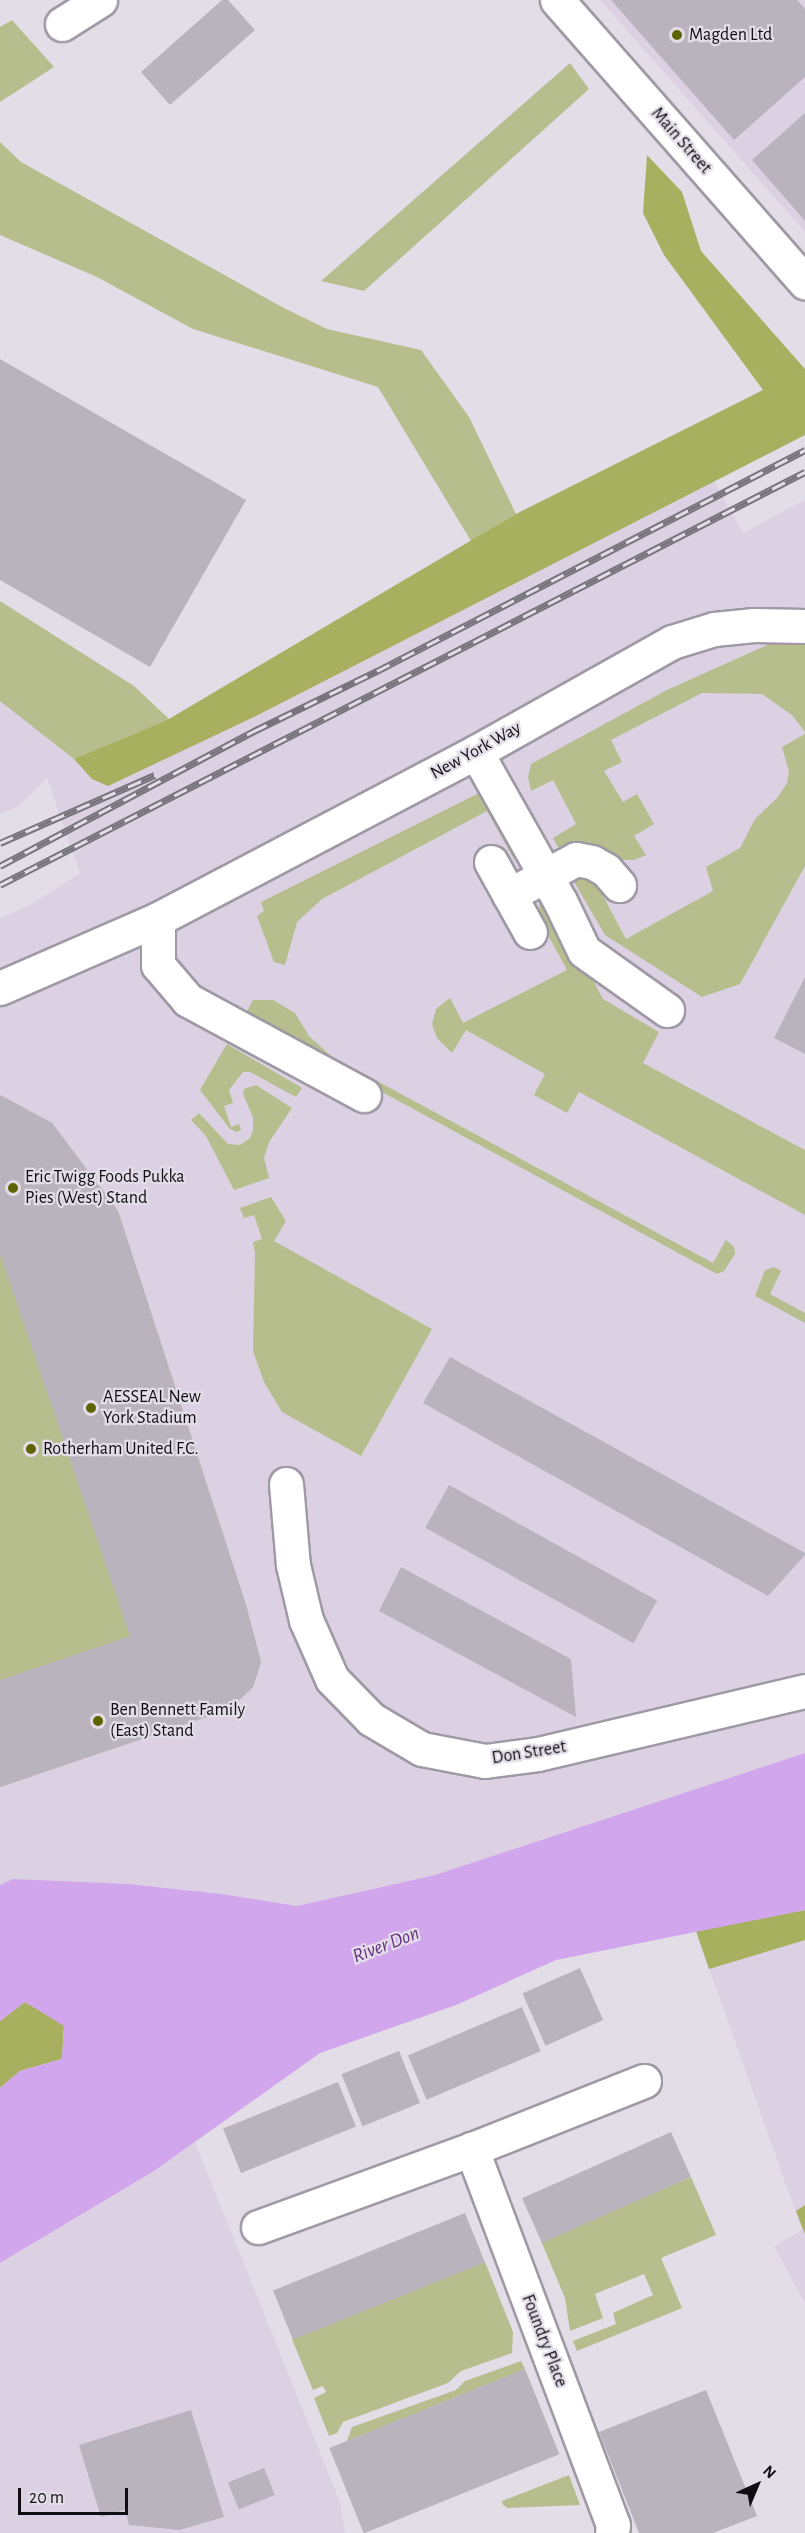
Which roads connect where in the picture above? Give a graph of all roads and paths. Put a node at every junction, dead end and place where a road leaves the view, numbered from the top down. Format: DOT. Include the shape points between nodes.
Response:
graph roads {
  1 [pos="100,0"];
  2 [pos="557,0"];
  3 [pos="62,24"];
  4 [pos="805,282"];
  5 [pos="805,626"];
  6 [pos="476,752"];
  7 [pos="491,862"];
  8 [pos="545,875"];
  9 [pos="619,885"];
  10 [pos="509,895"];
  11 [pos="158,919"];
  12 [pos="530,932"];
  13 [pos="0,988"];
  14 [pos="667,1010"];
  15 [pos="364,1095"];
  16 [pos="286,1484"];
  17 [pos="805,1691"];
  18 [pos="644,2081"];
  19 [pos="472,2149"];
  20 [pos="258,2227"];
  21 [pos="612,2533"];
  1 -- 3 [label="street"];
  2 -- 4 [label="street, Main Street"];
  5 -- 6 [label="street, New York Way" via="714,629 672,642"];
  6 -- 8 [label="street"];
  6 -- 11 [label="street, New York Way"];
  7 -- 10 [label="street"];
  8 -- 9 [label="street" via="576,859 599,866"];
  8 -- 10 [label="street"];
  8 -- 14 [label="street" via="585,951"];
  10 -- 12 [label="street"];
  11 -- 13 [label="street, New York Way"];
  11 -- 15 [label="street" via="158,965 188,1000"];
  16 -- 17 [label="street, Don Street" via="293,1565 306,1620 332,1679 370,1719 423,1749 485,1761 538,1754"];
  18 -- 19 [label="street"];
  19 -- 20 [label="street"];
  19 -- 21 [label="street, Foundry Place" via="613,2525"];
}
